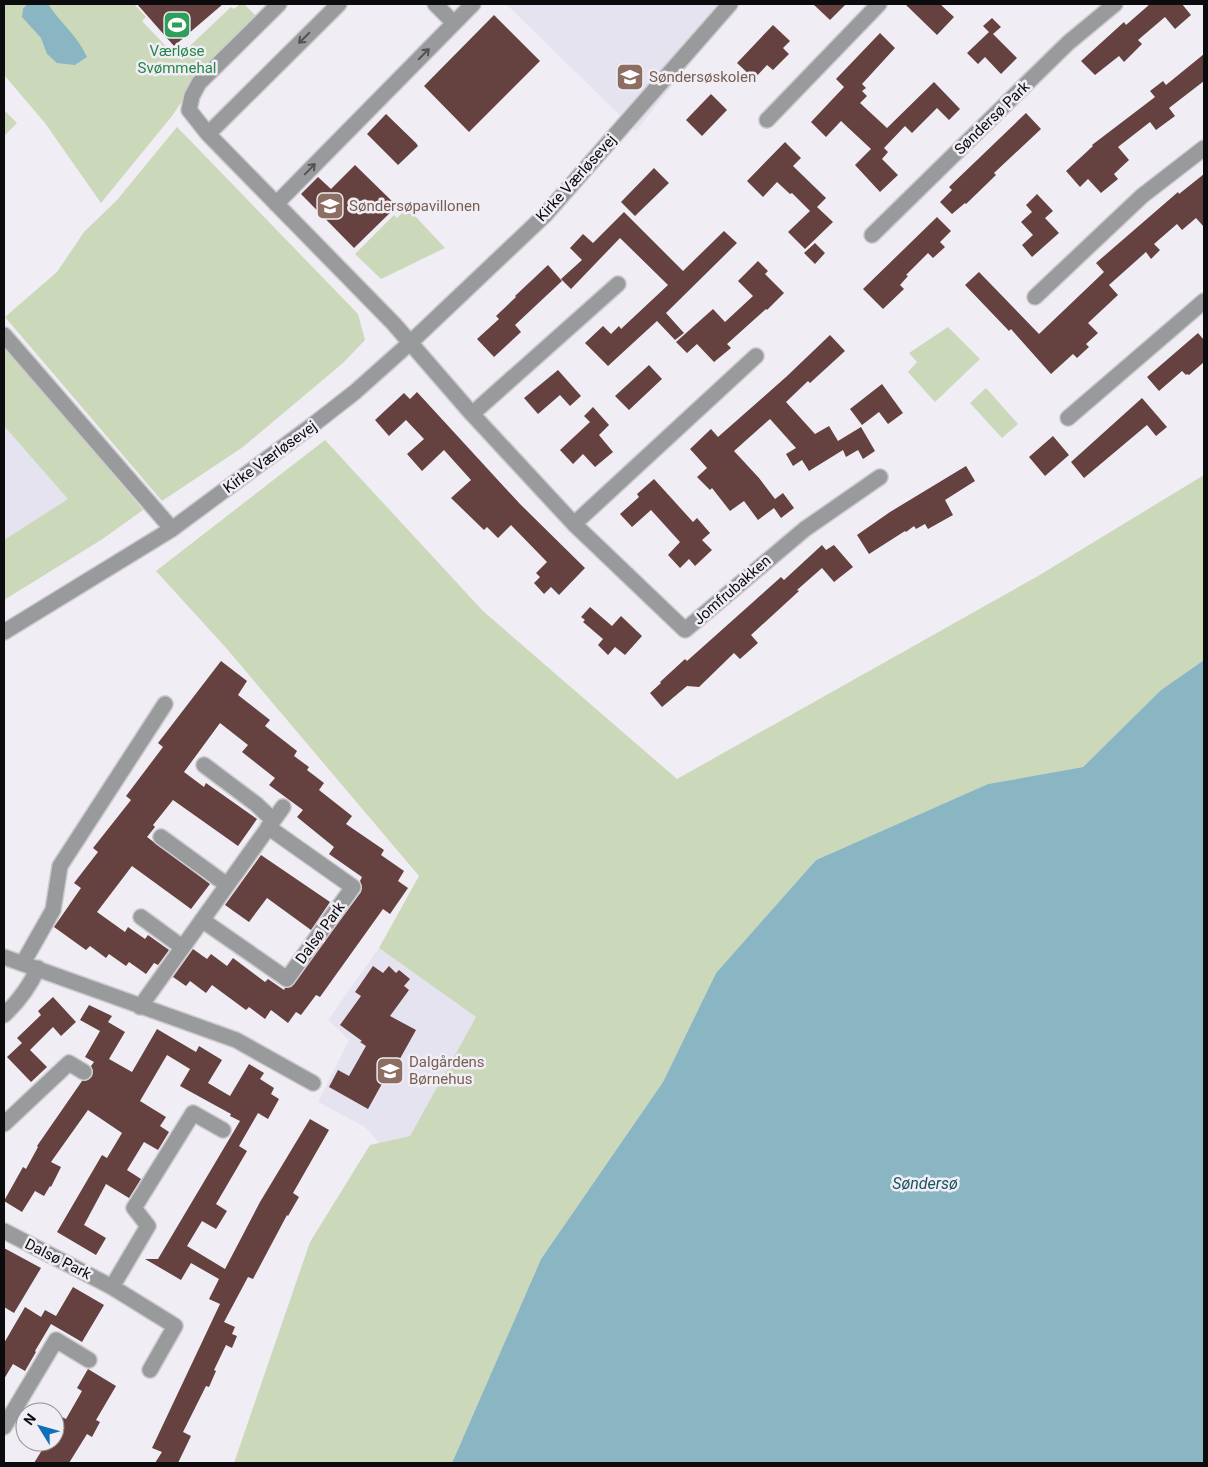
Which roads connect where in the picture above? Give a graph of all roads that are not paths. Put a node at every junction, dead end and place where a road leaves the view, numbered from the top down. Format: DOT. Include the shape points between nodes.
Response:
graph roads {
  1 [pos="279,4"];
  2 [pos="339,4"];
  3 [pos="435,4"];
  4 [pos="473,4"];
  5 [pos="730,4"];
  6 [pos="879,4"];
  7 [pos="1115,4"];
  8 [pos="454,23"];
  9 [pos="767,120"];
  10 [pos="208,134"];
  11 [pos="1204,148"];
  12 [pos="276,204"];
  13 [pos="872,235"];
  14 [pos="618,284"];
  15 [pos="1035,297"];
  16 [pos="1204,301"];
  17 [pos="4,335"];
  18 [pos="411,342"];
  19 [pos="756,356"];
  20 [pos="472,414"];
  21 [pos="1068,418"];
  22 [pos="880,477"];
  23 [pos="574,524"];
  24 [pos="172,529"];
  25 [pos="4,632"];
  26 [pos="165,704"];
  27 [pos="204,765"];
  28 [pos="282,806"];
  29 [pos="270,823"];
  30 [pos="160,837"];
  31 [pos="227,885"];
  32 [pos="142,917"];
  33 [pos="202,920"];
  34 [pos="182,947"];
  35 [pos="4,957"];
  36 [pos="30,965"];
  37 [pos="140,1006"];
  38 [pos="4,1016"];
  39 [pos="84,1072"];
  40 [pos="313,1083"];
  41 [pos="4,1124"];
  42 [pos="223,1130"];
  43 [pos="4,1231"];
  44 [pos="112,1287"];
  45 [pos="89,1360"];
  46 [pos="150,1370"];
  47 [pos="4,1427"];
  1 -- 10 [label="street" via="200,83 192,96 189,110"];
  2 -- 10 [label="street, one-way"];
  3 -- 8 [label="street"];
  4 -- 8 [label="street"];
  5 -- 18 [label="street, Kirke Værløsevej" via="545,215"];
  6 -- 9 [label="street"];
  7 -- 13 [label="street, Søndersø Park" via="1068,43"];
  12 -- 8 [label="street, one-way"];
  10 -- 12 [label="street"];
  11 -- 15 [label="street" via="1142,196"];
  12 -- 18 [label="street"];
  14 -- 20 [label="street"];
  16 -- 21 [label="street"];
  17 -- 24 [label="street"];
  18 -- 20 [label="street, Jomfrubakken"];
  18 -- 24 [label="street, Kirke Værløsevej" via="355,392"];
  19 -- 23 [label="street"];
  20 -- 23 [label="street, Jomfrubakken"];
  22 -- 23 [label="street, Jomfrubakken" via="805,529 685,630"];
  24 -- 25 [label="street, Kirke Værløsevej"];
  26 -- 36 [label="street" via="60,866 53,910"];
  27 -- 29 [label="street, Dalsø Park" via="256,804"];
  28 -- 29 [label="street"];
  29 -- 31 [label="street"];
  29 -- 33 [label="street, Dalsø Park" via="353,888 287,978"];
  30 -- 31 [label="street"];
  31 -- 33 [label="street"];
  32 -- 34 [label="street"];
  33 -- 34 [label="street"];
  34 -- 37 [label="street"];
  35 -- 36 [label="street"];
  36 -- 37 [label="street"];
  36 -- 38 [label="street" via="26,992"];
  37 -- 40 [label="street" via="236,1040"];
  39 -- 41 [label="street" via="68,1063"];
  42 -- 44 [label="street" via="193,1113 134,1208 148,1226"];
  43 -- 44 [label="street, Dalsø Park"];
  44 -- 46 [label="street, Dalsø Park" via="175,1326"];
  45 -- 47 [label="street" via="56,1340"];
}
